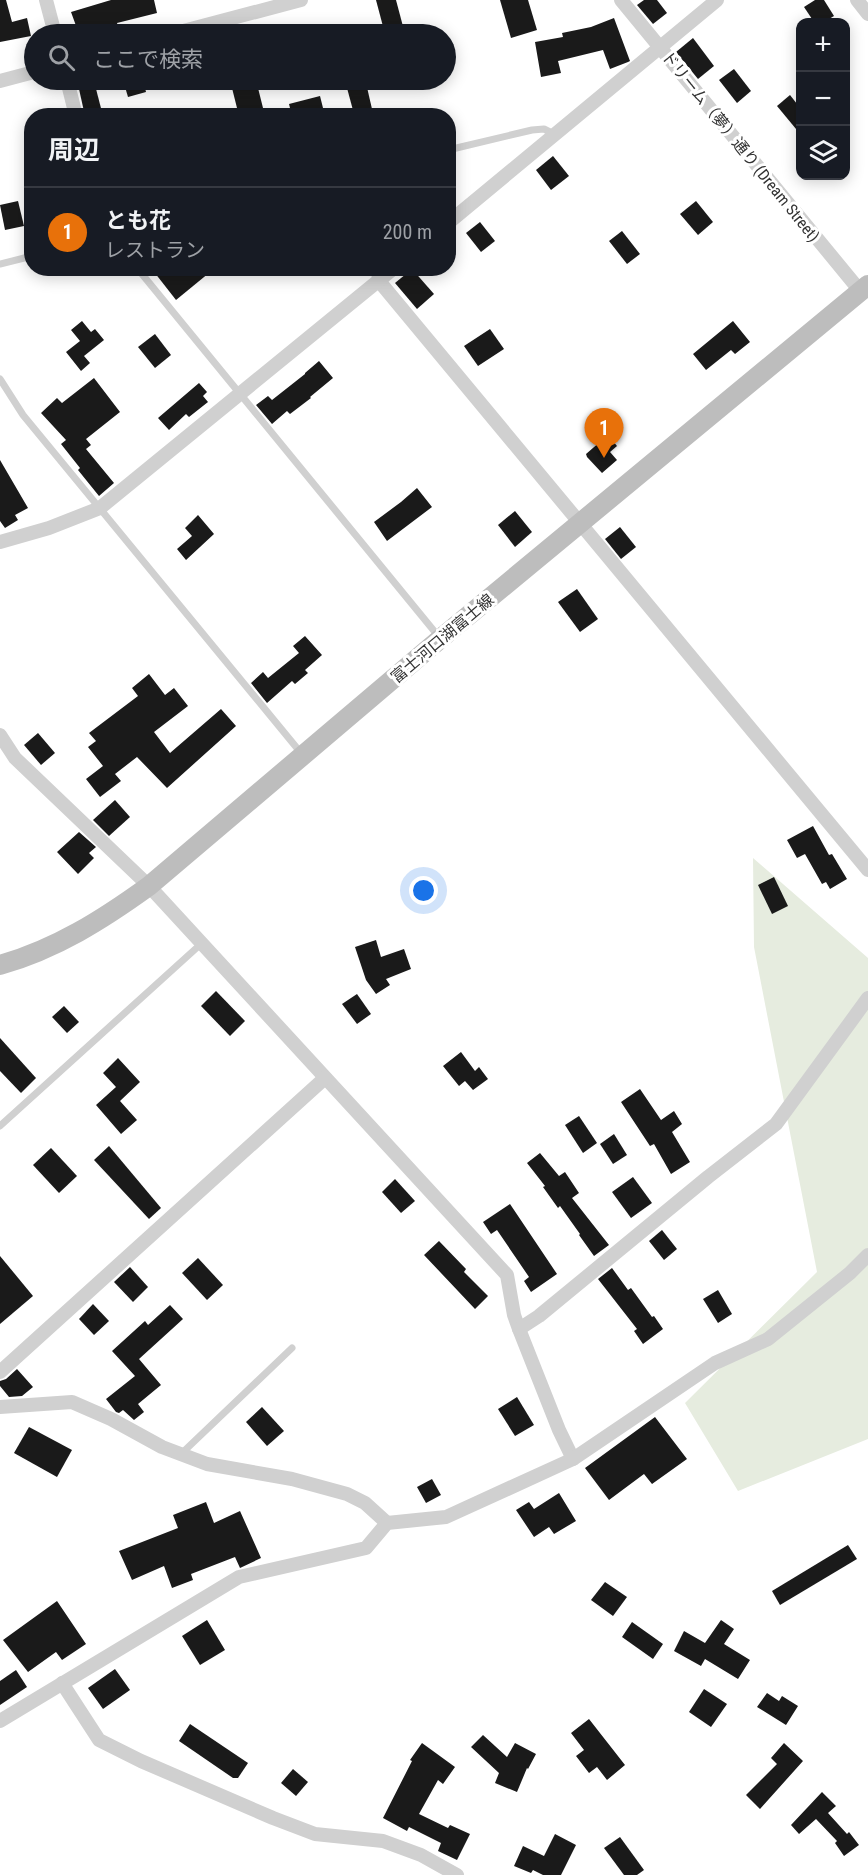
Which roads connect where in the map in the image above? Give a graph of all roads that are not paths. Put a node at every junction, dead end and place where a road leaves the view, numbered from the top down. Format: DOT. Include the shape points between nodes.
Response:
graph roads {
  1 [pos="46,0"];
  2 [pos="301,0"];
  3 [pos="621,0"];
  4 [pos="717,0"];
  5 [pos="856,0"];
  6 [pos="868,14"];
  7 [pos="52,24"];
  8 [pos="210,24"];
  9 [pos="660,47"];
  10 [pos="24,75"];
  11 [pos="0,81"];
  12 [pos="70,90"];
  13 [pos="74,108"];
  14 [pos="554,134"];
  15 [pos="456,148"];
  16 [pos="456,216"];
  17 [pos="24,258"];
  18 [pos="0,264"];
  19 [pos="144,276"];
  20 [pos="376,276"];
  21 [pos="385,276"];
  22 [pos="380,281"];
  23 [pos="864,289"];
  24 [pos="0,379"];
  25 [pos="240,394"];
  26 [pos="100,508"];
  27 [pos="582,524"];
  28 [pos="0,542"];
  29 [pos="440,639"];
  30 [pos="0,735"];
  31 [pos="303,755"];
  32 [pos="868,870"];
  33 [pos="149,886"];
  34 [pos="202,943"];
  35 [pos="0,965"];
  36 [pos="868,998"];
  37 [pos="325,1078"];
  38 [pos="0,1126"];
  39 [pos="868,1255"];
  40 [pos="519,1329"];
  41 [pos="292,1348"];
  42 [pos="0,1372"];
  43 [pos="0,1407"];
  44 [pos="181,1454"];
  45 [pos="573,1459"];
  46 [pos="387,1523"];
  47 [pos="62,1683"];
  48 [pos="0,1720"];
  49 [pos="457,1875"];
  1 -- 7 [label="street"];
  2 -- 8 [label="street"];
  3 -- 9 [label="street, ドリーム（夢）通り (Dream Street)"];
  4 -- 9 [label="street"];
  5 -- 6 [label="street"];
  9 -- 14 [label="street"];
  9 -- 23 [label="street, ドリーム（夢）通り (Dream Street)"];
  10 -- 11 [label="street"];
  12 -- 13 [label="street"];
  14 -- 15 [label="lane" via="544,129 532,130"];
  14 -- 16 [label="street"];
  17 -- 18 [label="lane"];
  19 -- 25 [label="lane"];
  20 -- 22 [label="lane"];
  21 -- 22 [label="street"];
  22 -- 25 [label="street"];
  22 -- 27 [label="street"];
  23 -- 27 [label="main road, 富士河口湖富士線"];
  24 -- 26 [label="lane" via="23,415"];
  25 -- 26 [label="street"];
  25 -- 29 [label="lane"];
  26 -- 28 [label="street"];
  26 -- 31 [label="lane"];
  27 -- 29 [label="main road, 富士河口湖富士線"];
  27 -- 32 [label="street"];
  29 -- 31 [label="main road, 富士河口湖富士線"];
  30 -- 33 [label="street" via="15,758"];
  31 -- 33 [label="main road, 富士河口湖富士線"];
  33 -- 34 [label="street"];
  33 -- 35 [label="main road, 富士河口湖富士線" via="66,940"];
  34 -- 37 [label="street"];
  34 -- 38 [label="lane"];
  36 -- 40 [label="street" via="776,1124"];
  37 -- 40 [label="street" via="507,1275"];
  37 -- 42 [label="street"];
  39 -- 45 [label="street" via="768,1338 716,1363"];
  40 -- 45 [label="street"];
  41 -- 44 [label="lane"];
  43 -- 44 [label="street" via="72,1402"];
  44 -- 46 [label="street" via="207,1464 292,1479 346,1494 365,1503"];
  45 -- 46 [label="street" via="446,1517"];
  46 -- 47 [label="street" via="366,1548 239,1577"];
  47 -- 48 [label="street"];
  47 -- 49 [label="street" via="99,1740 141,1761 315,1834 383,1841 421,1855"];
}
